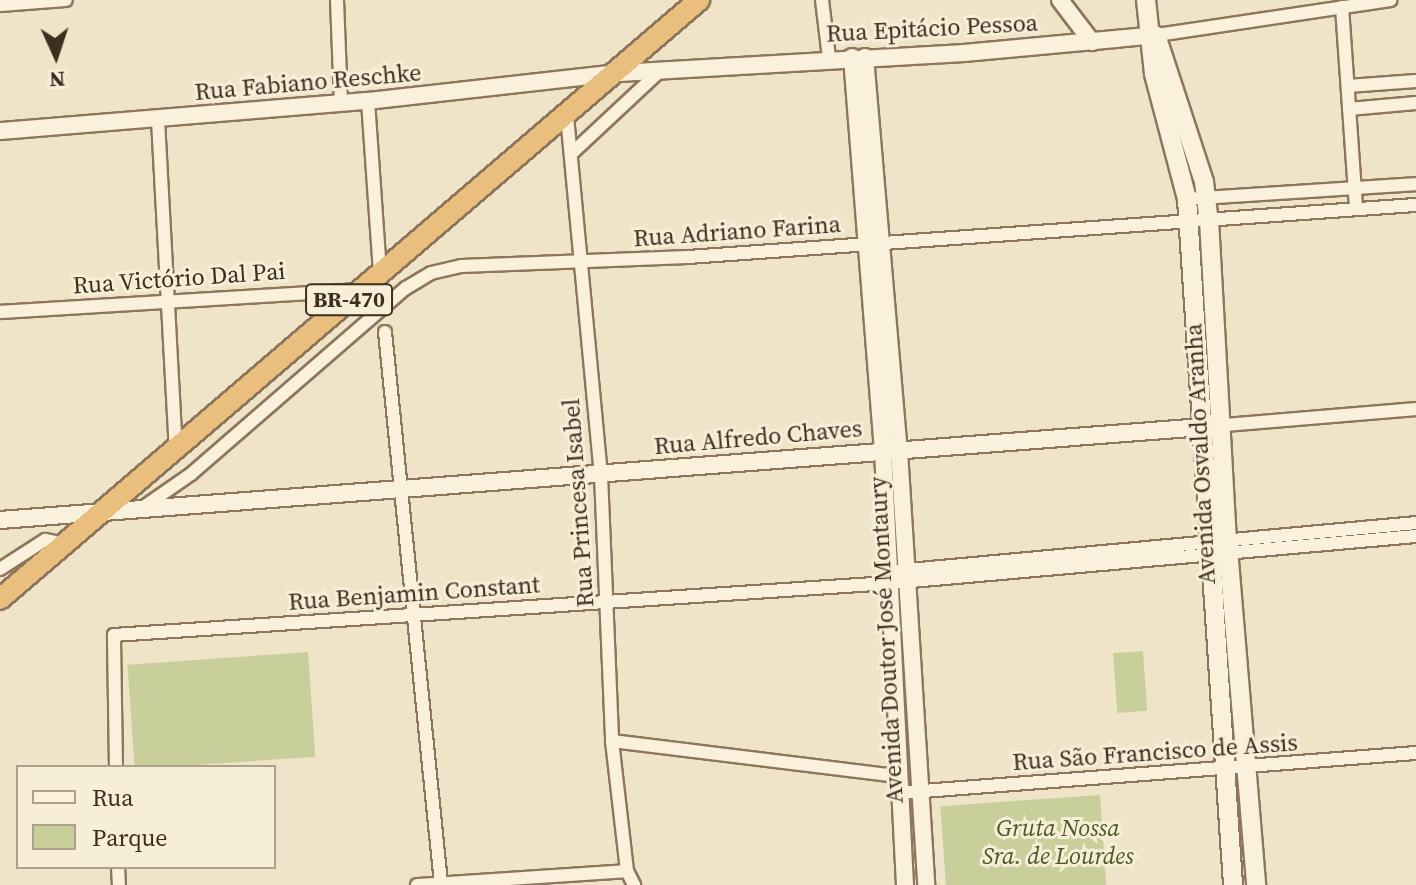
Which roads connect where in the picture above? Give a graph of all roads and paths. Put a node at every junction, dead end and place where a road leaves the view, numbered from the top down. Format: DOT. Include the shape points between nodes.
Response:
graph roads {
  1 [pos="63,0"];
  2 [pos="337,0"];
  3 [pos="699,0"];
  4 [pos="822,0"];
  5 [pos="1060,0"];
  6 [pos="1146,0"];
  7 [pos="1390,0"];
  8 [pos="0,5"];
  9 [pos="1342,7"];
  10 [pos="1152,34"];
  11 [pos="1092,42"];
  12 [pos="858,57"];
  13 [pos="829,58"];
  14 [pos="661,70"];
  15 [pos="619,73"];
  16 [pos="1416,81"];
  17 [pos="1348,86"];
  18 [pos="368,101"];
  19 [pos="341,102"];
  20 [pos="1416,103"];
  21 [pos="1349,109"];
  22 [pos="567,116"];
  23 [pos="158,120"];
  24 [pos="0,131"];
  25 [pos="572,153"];
  26 [pos="1416,184"];
  27 [pos="1355,187"];
  28 [pos="1206,196"];
  29 [pos="1187,199"];
  30 [pos="1416,205"];
  31 [pos="1356,209"];
  32 [pos="1199,221"];
  33 [pos="874,244"];
  34 [pos="580,262"];
  35 [pos="380,273"];
  36 [pos="361,290"];
  37 [pos="171,299"];
  38 [pos="0,312"];
  39 [pos="385,332"];
  40 [pos="1416,409"];
  41 [pos="1215,426"];
  42 [pos="176,450"];
  43 [pos="891,451"];
  44 [pos="601,475"];
  45 [pos="401,489"];
  46 [pos="145,506"];
  47 [pos="104,510"];
  48 [pos="0,520"];
  49 [pos="1416,523"];
  50 [pos="1416,536"];
  51 [pos="65,544"];
  52 [pos="1219,544"];
  53 [pos="0,569"];
  54 [pos="908,576"];
  55 [pos="888,578"];
  56 [pos="0,599"];
  57 [pos="608,600"];
  58 [pos="416,617"];
  59 [pos="612,741"];
  60 [pos="1416,753"];
  61 [pos="116,765"];
  62 [pos="1249,768"];
  63 [pos="1225,770"];
  64 [pos="896,785"];
  65 [pos="919,791"];
  66 [pos="627,871"];
  67 [pos="441,883"];
  68 [pos="417,885"];
  69 [pos="634,885"];
  70 [pos="905,885"];
  71 [pos="926,885"];
  72 [pos="1233,885"];
  73 [pos="1256,885"];
  1 -- 8 [label="street"];
  2 -- 19 [label="street"];
  3 -- 15 [label="highway, BR-470"];
  4 -- 13 [label="street"];
  5 -- 11 [label="street"];
  6 -- 10 [label="main road, Avenida Osvaldo Aranha"];
  7 -- 9 [label="street, Rua Epitácio Pessoa"];
  9 -- 10 [label="street, Rua Epitácio Pessoa"];
  9 -- 17 [label="street"];
  10 -- 11 [label="street, Rua Epitácio Pessoa"];
  10 -- 28 [label="main road, Avenida Osvaldo Aranha"];
  10 -- 29 [label="main road, Avenida Osvaldo Aranha"];
  11 -- 12 [label="street, Rua Epitácio Pessoa"];
  12 -- 13 [label="street, Rua Epitácio Pessoa"];
  12 -- 33 [label="street, Avenida Doutor José Montaury"];
  13 -- 14 [label="street, Rua Epitácio Pessoa"];
  14 -- 15 [label="street, Rua Epitácio Pessoa"];
  14 -- 25 [label="street"];
  15 -- 18 [label="street, Rua Fabiano Reschke"];
  15 -- 22 [label="highway, BR-470"];
  16 -- 17 [label="street"];
  17 -- 21 [label="street"];
  18 -- 19 [label="street, Rua Fabiano Reschke"];
  18 -- 35 [label="street"];
  19 -- 23 [label="street, Rua Fabiano Reschke"];
  20 -- 21 [label="street"];
  21 -- 27 [label="street"];
  22 -- 25 [label="street, Rua Princesa Isabel"];
  22 -- 35 [label="highway, BR-470"];
  23 -- 24 [label="street, Rua Fabiano Reschke"];
  23 -- 37 [label="street"];
  25 -- 34 [label="street, Rua Princesa Isabel"];
  26 -- 27 [label="street"];
  27 -- 28 [label="street"];
  27 -- 31 [label="street"];
  28 -- 29 [label="street"];
  28 -- 32 [label="main road, Avenida Osvaldo Aranha"];
  29 -- 32 [label="main road, Avenida Osvaldo Aranha"];
  30 -- 31 [label="street, Rua Adriano Farina"];
  31 -- 32 [label="street, Rua Adriano Farina"];
  32 -- 33 [label="street, Rua Adriano Farina"];
  32 -- 41 [label="main road, Avenida Osvaldo Aranha"];
  33 -- 34 [label="street, Rua Adriano Farina"];
  33 -- 43 [label="street, Avenida Doutor José Montaury"];
  34 -- 44 [label="street, Rua Princesa Isabel"];
  34 -- 46 [label="street, Rua Adriano Farina" via="461,266 431,273 406,288 191,474"];
  35 -- 36 [label="highway, BR-470"];
  36 -- 37 [label="street, Rua Victório Dal Pai"];
  36 -- 42 [label="highway, BR-470"];
  37 -- 38 [label="street, Rua Victório Dal Pai"];
  37 -- 42 [label="street"];
  39 -- 45 [label="street"];
  40 -- 41 [label="street, Rua Alfredo Chaves"];
  41 -- 43 [label="street, Rua Alfredo Chaves"];
  41 -- 52 [label="main road, Avenida Osvaldo Aranha"];
  42 -- 47 [label="highway, BR-470"];
  43 -- 44 [label="street, Rua Alfredo Chaves"];
  43 -- 54 [label="street, Avenida Doutor José Montaury"];
  43 -- 55 [label="street, Avenida Doutor José Montaury"];
  44 -- 45 [label="street, Rua Alfredo Chaves"];
  44 -- 57 [label="street, Rua Princesa Isabel"];
  45 -- 46 [label="street, Rua Alfredo Chaves"];
  45 -- 58 [label="street"];
  46 -- 47 [label="street, Rua Alfredo Chaves"];
  47 -- 48 [label="street, Rua Alfredo Chaves"];
  47 -- 51 [label="highway, BR-470"];
  49 -- 52 [label="street, Rua Benjamin Constant"];
  50 -- 52 [label="street, Rua Benjamin Constant"];
  51 -- 53 [label="street" via="45,540"];
  51 -- 56 [label="highway, BR-470"];
  52 -- 54 [label="street, Rua Benjamin Constant"];
  52 -- 62 [label="main road, Avenida Osvaldo Aranha"];
  52 -- 63 [label="main road, Avenida Osvaldo Aranha"];
  54 -- 55 [label="street, Rua Benjamin Constant"];
  54 -- 65 [label="street, Avenida Doutor José Montaury"];
  55 -- 57 [label="street, Rua Benjamin Constant"];
  55 -- 64 [label="street, Avenida Doutor José Montaury"];
  57 -- 58 [label="street, Rua Benjamin Constant"];
  57 -- 59 [label="street, Rua Princesa Isabel"];
  58 -- 61 [label="street, Rua Benjamin Constant" via="114,635"];
  58 -- 67 [label="street"];
  59 -- 64 [label="street, Rua São Francisco de Assis"];
  59 -- 66 [label="street, Rua Princesa Isabel"];
  60 -- 62 [label="street, Rua São Francisco de Assis"];
  62 -- 63 [label="street, Rua São Francisco de Assis"];
  62 -- 73 [label="main road, Avenida Osvaldo Aranha"];
  63 -- 65 [label="street, Rua São Francisco de Assis"];
  63 -- 72 [label="main road, Avenida Osvaldo Aranha"];
  64 -- 65 [label="street, Rua São Francisco de Assis"];
  64 -- 70 [label="street, Avenida Doutor José Montaury"];
  65 -- 71 [label="street, Avenida Doutor José Montaury"];
  66 -- 67 [label="street"];
  66 -- 69 [label="street, Rua Princesa Isabel"];
  67 -- 68 [label="street"];
}
